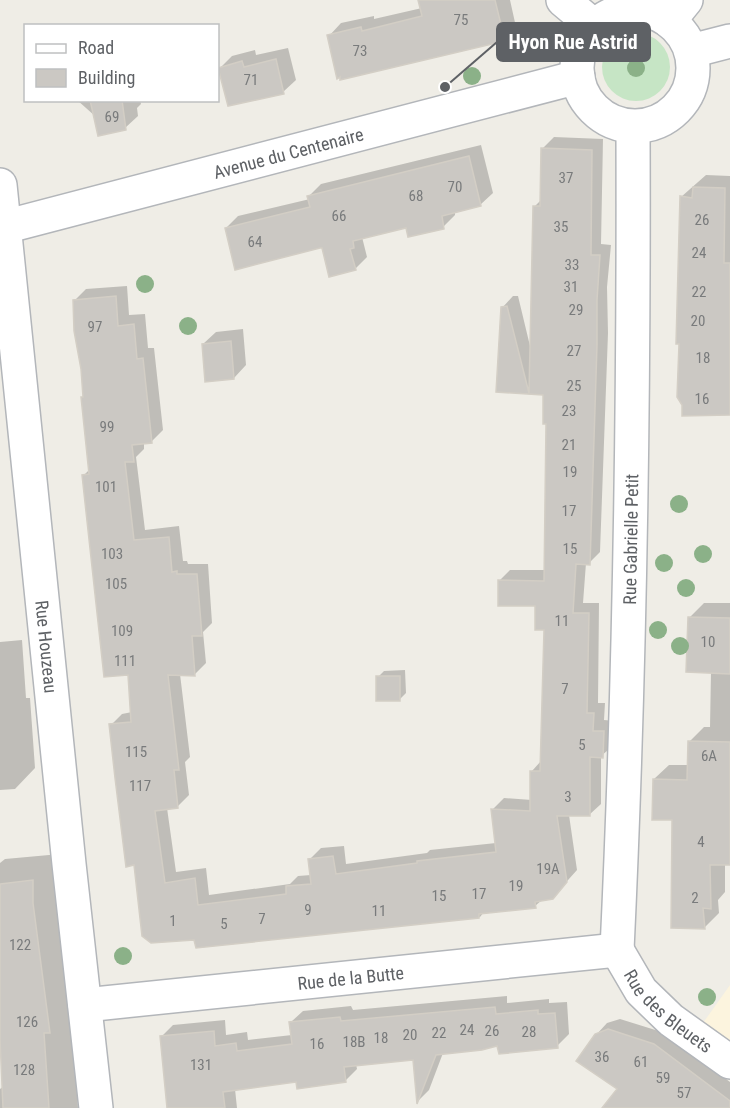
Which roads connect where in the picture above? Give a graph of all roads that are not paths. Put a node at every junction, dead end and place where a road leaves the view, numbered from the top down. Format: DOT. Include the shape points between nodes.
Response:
graph roads {
  1 [pos="563,0"];
  2 [pos="678,11"];
  3 [pos="594,27"];
  4 [pos="730,41"];
  5 [pos="691,51"];
  6 [pos="578,77"];
  7 [pos="633,128"];
  8 [pos="0,185"];
  9 [pos="2,227"];
  10 [pos="617,950"];
  11 [pos="85,1005"];
  12 [pos="730,1062"];
  13 [pos="96,1108"];
  1 -- 3 [label="street"];
  2 -- 3 [label="street" via="635,10 612,15"];
  2 -- 5 [label="street" via="680,32"];
  3 -- 6 [label="street" via="581,47"];
  4 -- 5 [label="street"];
  5 -- 7 [label="street" via="691,85 679,106 667,117"];
  6 -- 7 [label="street" via="586,99 596,111"];
  6 -- 9 [label="street, Avenue du Centenaire"];
  7 -- 10 [label="street, Rue Gabrielle Petit" via="628,641"];
  8 -- 9 [label="street, Rue Houzeau"];
  9 -- 11 [label="street, Rue Houzeau"];
  10 -- 11 [label="street, Rue de la Butte"];
  10 -- 12 [label="street, Rue des Bleuets" via="641,991 671,1020"];
  11 -- 13 [label="street, Rue Houzeau"];
}
